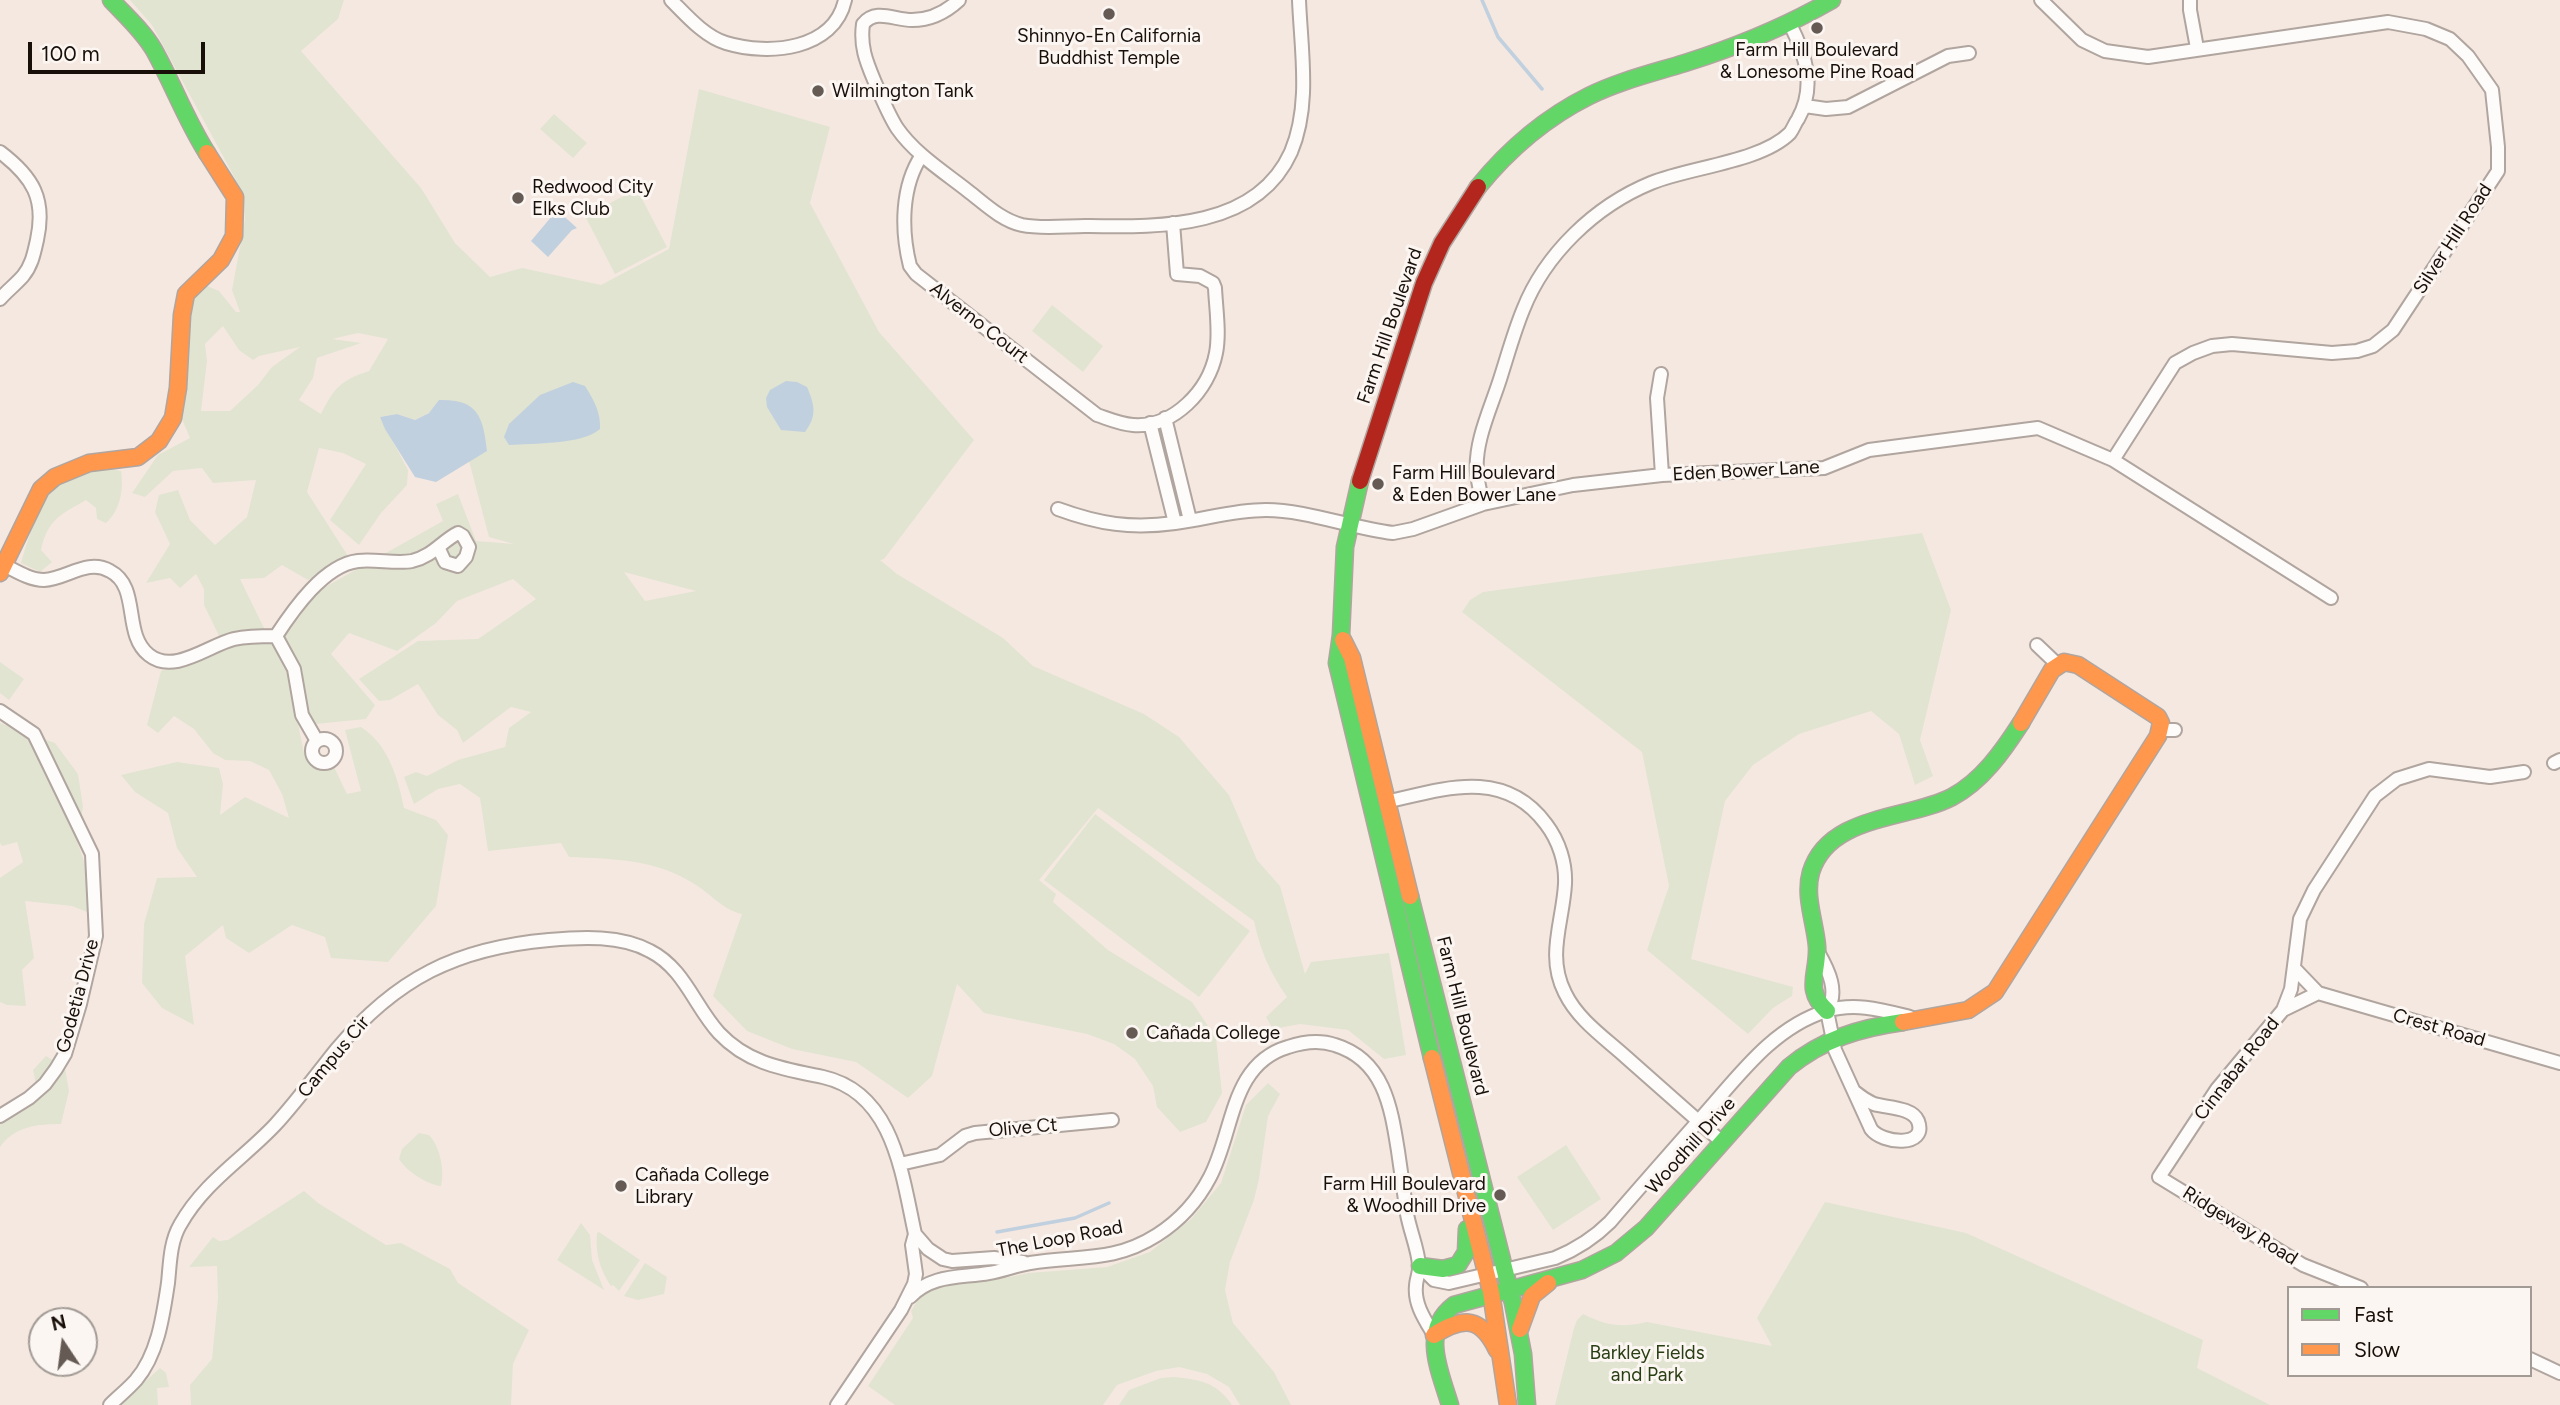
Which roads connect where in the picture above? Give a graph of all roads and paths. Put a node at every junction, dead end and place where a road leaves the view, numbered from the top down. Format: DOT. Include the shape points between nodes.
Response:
graph roads {
  1 [pos="111,0"];
  2 [pos="671,0"];
  3 [pos="845,0"];
  4 [pos="959,0"];
  5 [pos="1298,0"];
  6 [pos="1832,0"];
  7 [pos="2041,0"];
  8 [pos="2190,0"];
  9 [pos="1790,24"];
  10 [pos="2197,48"];
  11 [pos="1969,53"];
  12 [pos="1805,106"];
  13 [pos="0,152"];
  14 [pos="922,155"];
  15 [pos="1173,223"];
  16 [pos="0,299"];
  17 [pos="1661,374"];
  18 [pos="1166,418"];
  19 [pos="1150,423"];
  20 [pos="2113,460"];
  21 [pos="1661,475"];
  22 [pos="1483,504"];
  23 [pos="1058,509"];
  24 [pos="1190,520"];
  25 [pos="1175,523"];
  26 [pos="1349,526"];
  27 [pos="439,549"];
  28 [pos="2,569"];
  29 [pos="2331,598"];
  30 [pos="276,636"];
  31 [pos="1342,640"];
  32 [pos="2037,645"];
  33 [pos="2058,665"];
  34 [pos="0,711"];
  35 [pos="317,741"];
  36 [pos="2524,772"];
  37 [pos="1386,802"];
  38 [pos="2294,968"];
  39 [pos="2318,993"];
  40 [pos="2283,1010"];
  41 [pos="1827,1011"];
  42 [pos="1917,1018"];
  43 [pos="1831,1038"];
  44 [pos="2560,1063"];
  45 [pos="1855,1092"];
  46 [pos="0,1116"];
  47 [pos="1112,1120"];
  48 [pos="1698,1121"];
  49 [pos="1722,1142"];
  50 [pos="900,1164"];
  51 [pos="2160,1177"];
  52 [pos="1464,1187"];
  53 [pos="915,1234"];
  54 [pos="1030,1263"];
  55 [pos="1420,1266"];
  56 [pos="1504,1270"];
  57 [pos="1486,1274"];
  58 [pos="1560,1276"];
  59 [pos="2356,1286"];
  60 [pos="1510,1290"];
  61 [pos="1491,1296"];
  62 [pos="904,1304"];
  63 [pos="1520,1332"];
  64 [pos="1434,1335"];
  65 [pos="2532,1360"];
  66 [pos="2560,1373"];
  67 [pos="1507,1384"];
  68 [pos="110,1405"];
  69 [pos="837,1405"];
  70 [pos="1450,1405"];
  71 [pos="1508,1405"];
  72 [pos="1527,1405"];
  1 -- 28 [label="main road" via="153,49 195,134 235,197 234,236 221,260 187,294 173,418 159,441 138,457 89,463 55,477 41,489"];
  2 -- 3 [label="street" via="695,24 724,43 791,48 820,37 842,13"];
  4 -- 14 [label="street" via="926,18 878,16 863,24 866,60 885,105"];
  5 -- 15 [label="street" via="1303,111 1290,154 1253,199 1231,211"];
  6 -- 9 [label="main road, Farm Hill Boulevard"];
  7 -- 10 [label="street, Silver Hill Road" via="2064,26 2105,51 2148,57"];
  8 -- 10 [label="street"];
  9 -- 12 [label="street" via="1810,82"];
  9 -- 26 [label="main road, Farm Hill Boulevard" via="1581,100 1532,131 1484,179 1459,212 1429,271"];
  10 -- 20 [label="street, Silver Hill Road" via="2388,22 2426,29 2450,39 2492,90 2498,171 2393,330 2373,346 2332,352 2232,344 2193,353 2175,363"];
  11 -- 12 [label="street" via="1948,56 1848,107"];
  12 -- 22 [label="street" via="1790,132 1765,149 1651,183 1592,218 1565,243 1523,309 1480,441 1477,471"];
  13 -- 16 [label="street" via="31,181 40,201 41,221 32,262"];
  14 -- 15 [label="street" via="1002,217 1023,225"];
  14 -- 19 [label="street, Alverno Court" via="904,204 908,257 916,274 1097,415 1136,426"];
  15 -- 18 [label="street, Alverno Court" via="1177,274 1200,276 1215,288 1217,349 1198,395"];
  17 -- 21 [label="street" via="1657,398"];
  18 -- 19 [label="street, Alverno Court"];
  18 -- 24 [label="street"];
  19 -- 25 [label="street"];
  20 -- 21 [label="street, Eden Bower Lane" via="2038,429 1869,450 1824,468"];
  20 -- 29 [label="street, Eden Bower Lane"];
  21 -- 22 [label="street, Eden Bower Lane" via="1573,485"];
  22 -- 26 [label="street, Eden Bower Lane" via="1393,533"];
  23 -- 25 [label="street, Eden Bower Lane" via="1122,526"];
  24 -- 25 [label="street, Eden Bower Lane"];
  24 -- 26 [label="street, Eden Bower Lane" via="1268,510"];
  26 -- 31 [label="main road, Farm Hill Boulevard" via="1341,580"];
  27 -- 30 [label="street" via="411,561 355,561 316,584"];
  28 -- 30 [label="street" via="44,580 91,566 110,570 124,584 142,648 168,662 232,639"];
  30 -- 35 [label="street" via="294,669 302,715"];
  31 -- 37 [label="main road, Farm Hill Boulevard" via="1352,658"];
  31 -- 52 [label="main road, Farm Hill Boulevard" via="1336,663"];
  32 -- 33 [label="street"];
  33 -- 41 [label="main road" via="2004,747 1976,780 1936,804 1848,830 1820,853 1810,876 1818,952 1813,975 1815,999"];
  33 -- 42 [label="main road, Woodhill Drive" via="2078,665 2152,711 2168,730 1994,992 1968,1010"];
  34 -- 46 [label="street, Godetia Drive" via="34,734 92,854 96,936 65,1054 45,1084"];
  36 -- 38 [label="street, Cinnabar Road" via="2490,777 2429,769 2397,779 2375,796 2314,890 2301,919"];
  37 -- 48 [label="street" via="1447,788 1485,787 1505,792 1539,815 1552,832 1564,863 1555,945 1565,994 1587,1023"];
  37 -- 56 [label="main road, Farm Hill Boulevard"];
  38 -- 39 [label="street"];
  38 -- 40 [label="street, Cinnabar Road"];
  39 -- 40 [label="street"];
  39 -- 44 [label="street, Crest Road"];
  40 -- 51 [label="street, Cinnabar Road" via="2217,1089"];
  41 -- 42 [label="street, Woodhill Drive" via="1859,1006"];
  41 -- 43 [label="street"];
  41 -- 48 [label="street, Woodhill Drive" via="1770,1043"];
  42 -- 43 [label="main road, Woodhill Drive"];
  43 -- 45 [label="street"];
  43 -- 49 [label="main road, Woodhill Drive" via="1799,1057"];
  45 -- 45 [label="street" via="1874,1134 1902,1142 1919,1130 1919,1122 1908,1112 1872,1103"];
  47 -- 50 [label="street, Olive Ct" via="975,1133 940,1155"];
  48 -- 49 [label="street"];
  48 -- 56 [label="street, Woodhill Drive" via="1586,1244 1555,1258"];
  49 -- 58 [label="main road, Woodhill Drive" via="1646,1228 1616,1253"];
  50 -- 53 [label="street, Campus Cir"];
  50 -- 68 [label="street, Campus Cir" via="889,1133 861,1097 825,1078 779,1069 743,1054 721,1035 672,967 649,950 618,940 582,938 476,952 399,988 350,1033 254,1147 194,1203 172,1246 156,1345 136,1380"];
  51 -- 59 [label="street, Ridgeway Road" via="2303,1265"];
  52 -- 55 [label="main road" via="1467,1255 1447,1270"];
  52 -- 57 [label="main road, Farm Hill Boulevard"];
  53 -- 54 [label="street" via="943,1259"];
  53 -- 62 [label="street, Campus Cir" via="916,1274"];
  54 -- 55 [label="street, The Loop Road" via="1107,1255 1142,1243 1174,1223 1211,1176 1236,1100 1252,1070 1282,1049 1318,1042 1356,1056 1383,1086"];
  54 -- 62 [label="street, The Loop Road" via="940,1278 919,1288"];
  55 -- 57 [label="street, Woodhill Drive" via="1434,1280 1449,1283"];
  55 -- 64 [label="street" via="1415,1288 1420,1312"];
  56 -- 57 [label="street, Woodhill Drive"];
  56 -- 60 [label="main road, Farm Hill Boulevard"];
  57 -- 61 [label="main road, Farm Hill Boulevard"];
  58 -- 60 [label="main road, Woodhill Drive"];
  58 -- 63 [label="main road" via="1532,1296"];
  60 -- 61 [label="main road, Woodhill Drive"];
  60 -- 63 [label="main road, Farm Hill Boulevard"];
  61 -- 64 [label="main road" via="1445,1310"];
  61 -- 67 [label="main road, Farm Hill Boulevard"];
  62 -- 69 [label="street"];
  63 -- 72 [label="main road, Farm Hill Boulevard"];
  64 -- 67 [label="main road" via="1461,1322 1480,1326 1494,1342"];
  64 -- 70 [label="main road"];
  65 -- 66 [label="street"];
  67 -- 71 [label="main road, Farm Hill Boulevard"];
}
